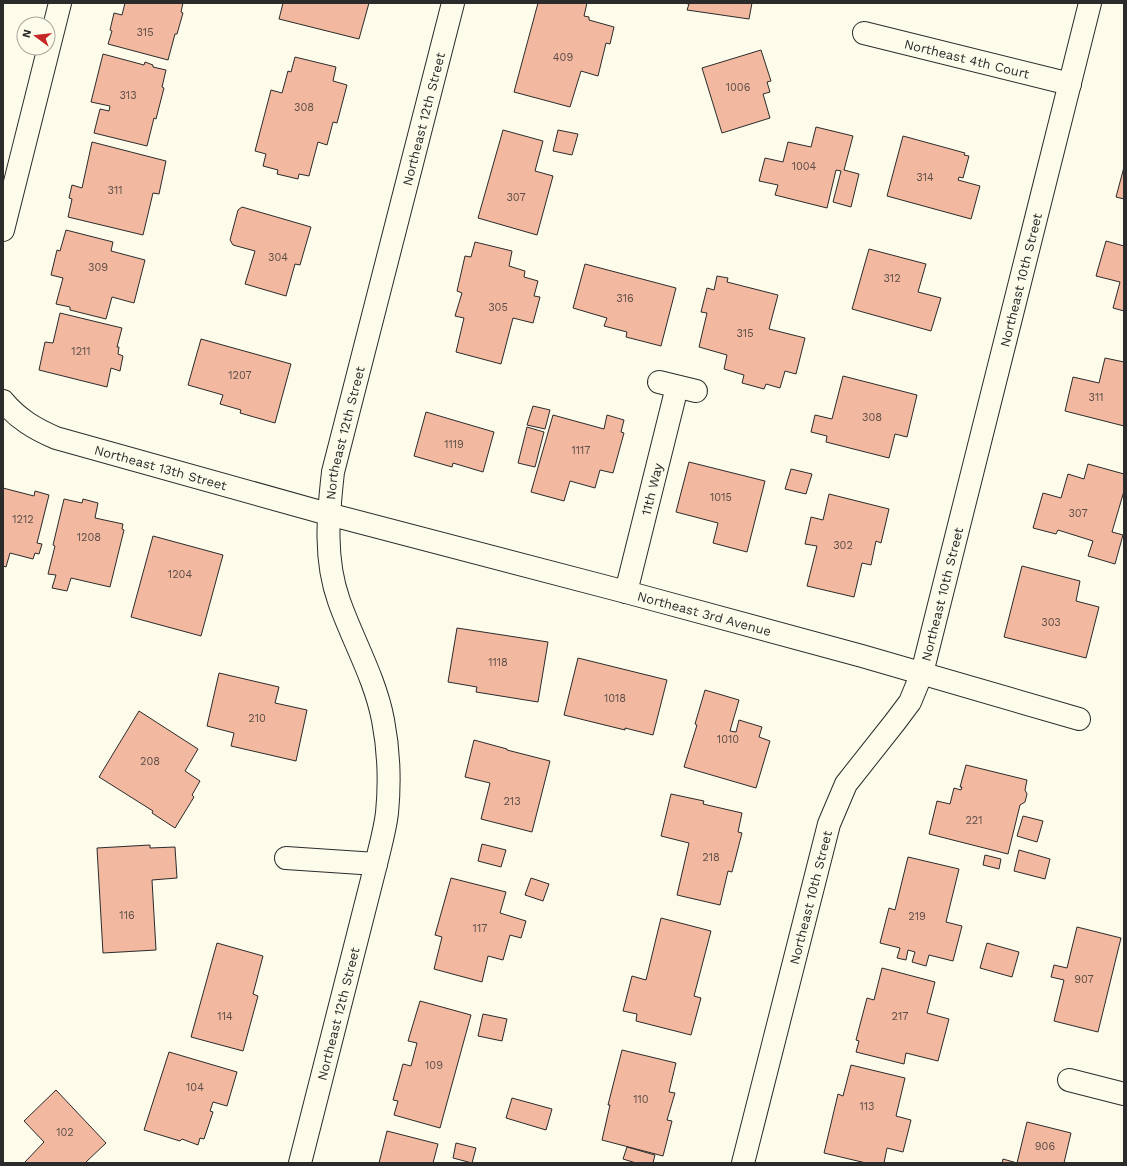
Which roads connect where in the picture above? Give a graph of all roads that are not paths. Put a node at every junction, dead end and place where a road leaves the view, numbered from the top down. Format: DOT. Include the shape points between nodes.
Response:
graph roads {
  1 [pos="60,3"];
  2 [pos="453,3"];
  3 [pos="1090,3"];
  4 [pos="864,33"];
  5 [pos="1070,84"];
  6 [pos="3,230"];
  7 [pos="677,387"];
  8 [pos="3,401"];
  9 [pos="328,514"];
  10 [pos="626,592"];
  11 [pos="922,673"];
  12 [pos="1080,719"];
  13 [pos="286,858"];
  14 [pos="376,864"];
  15 [pos="1069,1080"];
  16 [pos="1124,1094"];
  17 [pos="300,1163"];
  18 [pos="743,1163"];
  1 -- 6 [label="street"];
  2 -- 9 [label="street, Northeast 12th Street" via="333,472"];
  3 -- 5 [label="street, Northeast 10th Street"];
  4 -- 5 [label="street, Northeast 4th Court"];
  5 -- 11 [label="street, Northeast 10th Street"];
  7 -- 10 [label="street, 11th Way"];
  8 -- 9 [label="street, Northeast 13th Street" via="24,422 56,438"];
  9 -- 10 [label="street, Northeast 3rd Avenue"];
  9 -- 14 [label="street, Northeast 12th Street" via="330,568 339,601 374,686 388,751 387,815"];
  10 -- 11 [label="street, Northeast 3rd Avenue"];
  11 -- 12 [label="street, Northeast 3rd Avenue"];
  11 -- 18 [label="street, Northeast 10th Street" via="910,702 846,784 829,824"];
  13 -- 14 [label="street"];
  14 -- 17 [label="street, Northeast 12th Street"];
  15 -- 16 [label="street"];
}
